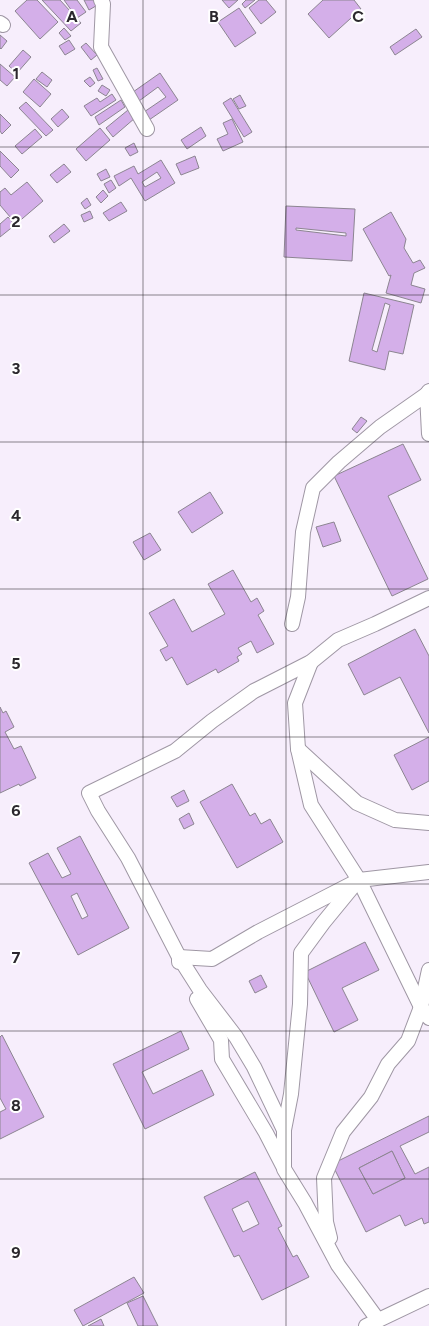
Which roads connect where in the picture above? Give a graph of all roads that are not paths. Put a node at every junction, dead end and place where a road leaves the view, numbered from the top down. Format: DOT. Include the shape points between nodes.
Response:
graph roads {
  1 [pos="101,0"];
  2 [pos="147,129"];
  3 [pos="428,392"];
  4 [pos="429,434"];
  5 [pos="429,598"];
  6 [pos="292,624"];
  7 [pos="311,662"];
  8 [pos="298,749"];
  9 [pos="429,823"];
  10 [pos="429,872"];
  11 [pos="359,880"];
  12 [pos="179,957"];
  13 [pos="429,970"];
  14 [pos="425,1012"];
  15 [pos="284,1130"];
  16 [pos="284,1169"];
  17 [pos="338,1266"];
  18 [pos="429,1296"];
  19 [pos="372,1323"];
  1 -- 2 [label="street" via="101,47"];
  3 -- 4 [label="street"];
  3 -- 6 [label="street" via="338,462 313,488 303,532 298,597"];
  5 -- 7 [label="street" via="338,640"];
  7 -- 8 [label="street" via="295,703"];
  7 -- 12 [label="street" via="254,691 175,751 88,792 128,858"];
  8 -- 9 [label="street" via="357,803 395,820"];
  8 -- 11 [label="street" via="311,805"];
  10 -- 11 [label="street"];
  11 -- 12 [label="street" via="212,959"];
  11 -- 14 [label="street"];
  11 -- 15 [label="street" via="301,953 296,1046"];
  12 -- 15 [label="street" via="236,1037"];
  12 -- 16 [label="street" via="178,968 221,1040 222,1059"];
  13 -- 14 [label="street"];
  14 -- 17 [label="street" via="408,1041 388,1064 371,1097 343,1132 324,1178 326,1222"];
  15 -- 16 [label="street"];
  16 -- 17 [label="street"];
  17 -- 19 [label="street"];
  18 -- 19 [label="street"];
}
